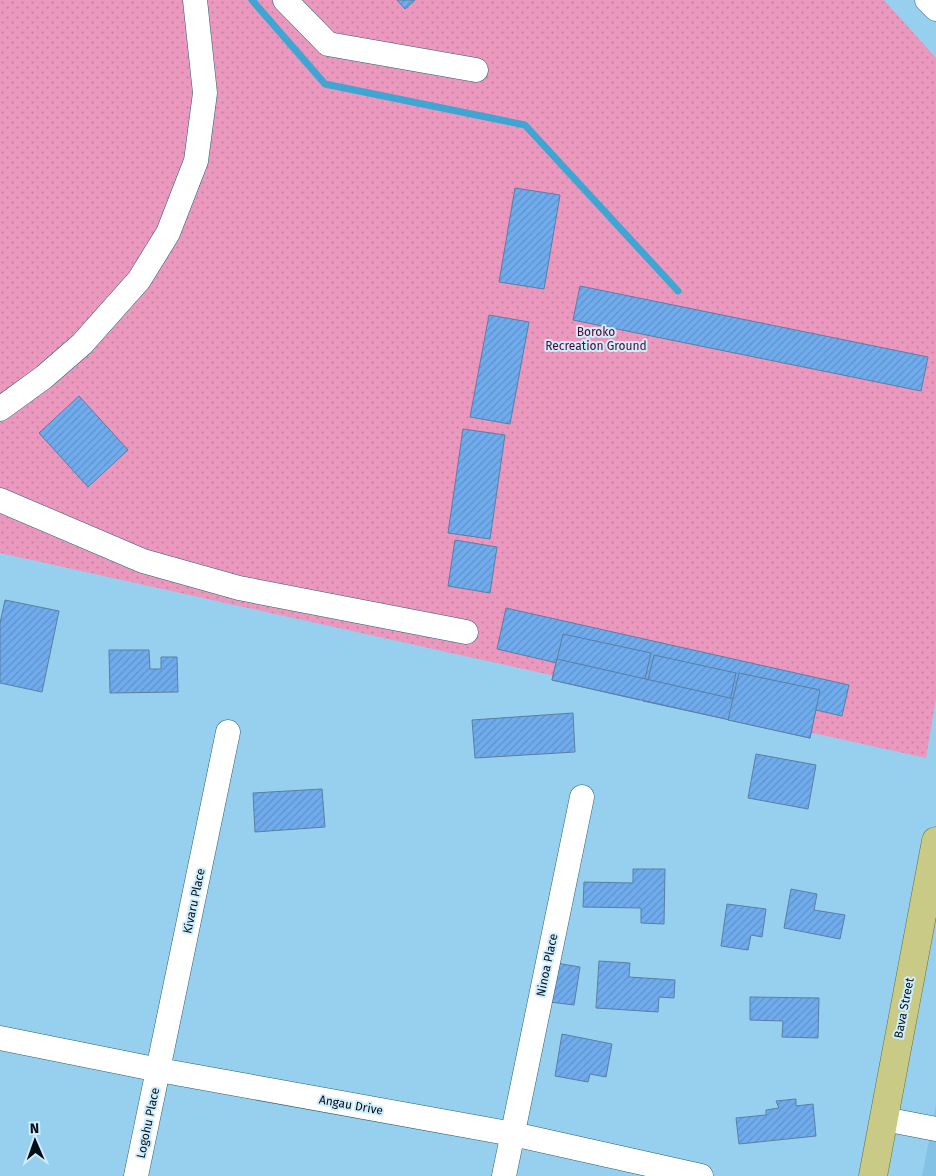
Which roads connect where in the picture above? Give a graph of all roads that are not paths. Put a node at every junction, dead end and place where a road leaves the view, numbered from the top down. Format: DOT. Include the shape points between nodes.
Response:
graph roads {
  1 [pos="195,0"];
  2 [pos="285,0"];
  3 [pos="927,0"];
  4 [pos="936,9"];
  5 [pos="476,70"];
  6 [pos="0,409"];
  7 [pos="0,500"];
  8 [pos="466,632"];
  9 [pos="228,732"];
  10 [pos="582,797"];
  11 [pos="936,841"];
  12 [pos="931,894"];
  13 [pos="0,1038"];
  14 [pos="159,1070"];
  15 [pos="884,1120"];
  16 [pos="936,1129"];
  17 [pos="513,1134"];
  18 [pos="136,1176"];
  19 [pos="504,1176"];
  20 [pos="702,1176"];
  21 [pos="874,1176"];
  1 -- 6 [label="street" via="205,93 196,161 168,234 139,280 82,344"];
  2 -- 5 [label="street" via="328,44"];
  3 -- 4 [label="street"];
  7 -- 8 [label="street" via="152,564 240,588"];
  9 -- 14 [label="street, Kivaru Place"];
  10 -- 17 [label="street, Ninoa Place"];
  11 -- 12 [label="main road, Bava Street"];
  12 -- 15 [label="main road, Bava Street"];
  13 -- 14 [label="street, Angau Drive"];
  14 -- 17 [label="street, Angau Drive"];
  14 -- 18 [label="street, Logohu Place"];
  15 -- 16 [label="street"];
  15 -- 21 [label="main road, Bava Street"];
  17 -- 19 [label="street, Ninoa Place"];
  17 -- 20 [label="street, Angau Drive"];
}
